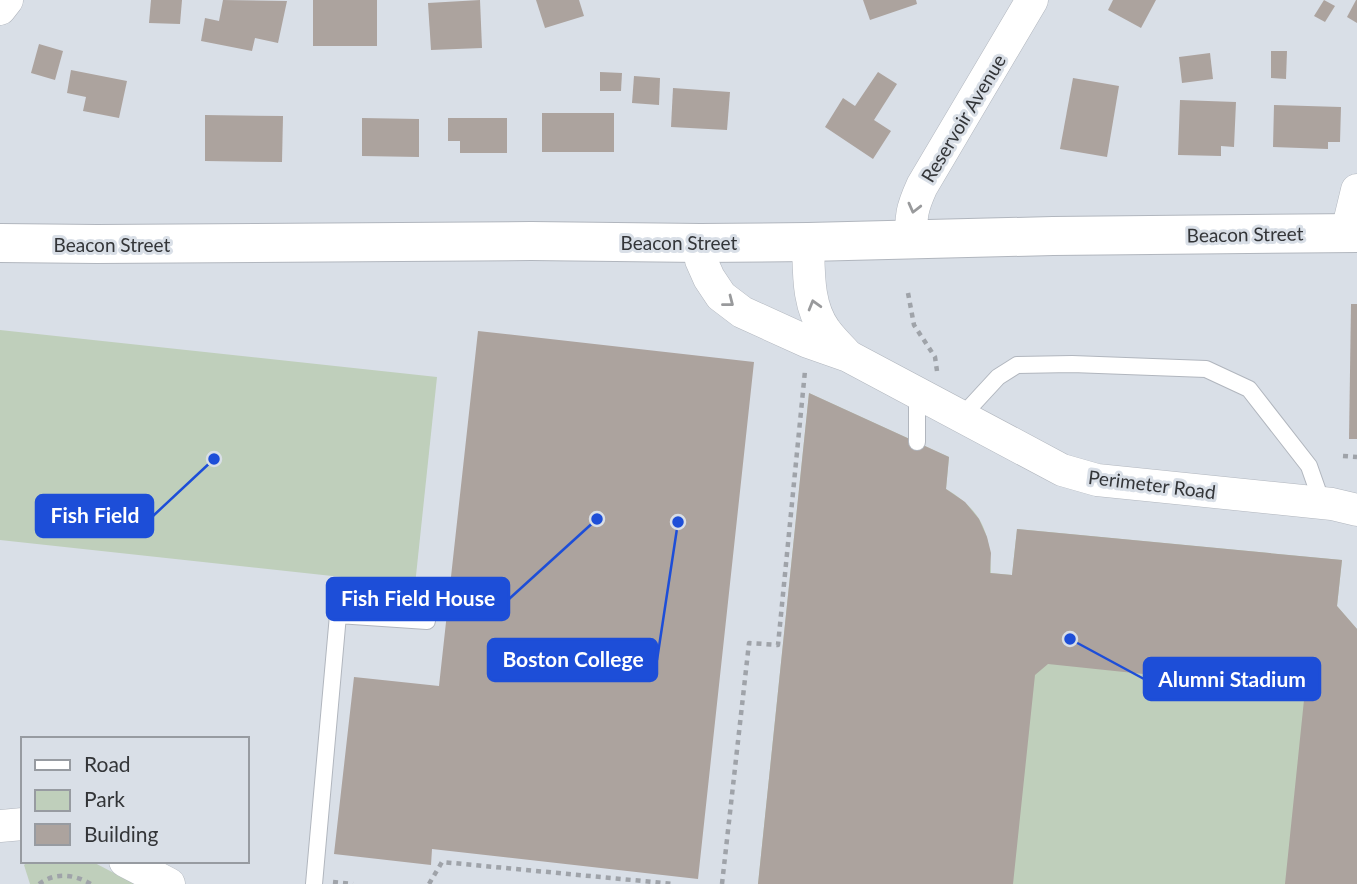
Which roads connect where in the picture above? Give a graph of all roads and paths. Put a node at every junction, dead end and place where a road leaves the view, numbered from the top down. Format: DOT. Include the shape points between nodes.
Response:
graph roads {
  1 [pos="7,0"];
  2 [pos="1032,0"];
  3 [pos="0,9"];
  4 [pos="1357,190"];
  5 [pos="1353,233"];
  6 [pos="912,241"];
  7 [pos="808,242"];
  8 [pos="700,243"];
  9 [pos="6,246"];
  10 [pos="908,293"];
  11 [pos="848,356"];
  12 [pos="805,367"];
  13 [pos="927,382"];
  14 [pos="962,416"];
  15 [pos="917,442"];
  16 [pos="1343,456"];
  17 [pos="1357,457"];
  18 [pos="1322,503"];
  19 [pos="1357,510"];
  20 [pos="427,621"];
  21 [pos="21,824"];
  22 [pos="0,826"];
  23 [pos="129,863"];
  24 [pos="39,884"];
  25 [pos="91,884"];
  26 [pos="169,884"];
  27 [pos="314,884"];
  28 [pos="429,884"];
  29 [pos="674,884"];
  30 [pos="722,884"];
  1 -- 3 [label="street"];
  2 -- 6 [label="street, Reservoir Avenue, one-way" via="922,186 912,208"];
  4 -- 5 [label="street" via="1350,219"];
  5 -- 6 [label="main road, Beacon Street"];
  6 -- 7 [label="main road, Beacon Street"];
  7 -- 8 [label="main road, Beacon Street"];
  11 -- 7 [label="street, Perimeter Road, one-way" via="816,313"];
  8 -- 9 [label="main road, Beacon Street"];
  8 -- 11 [label="street, Perimeter Road, one-way" via="701,260 721,296 765,323"];
  10 -- 13 [label="path" via="914,325 935,357"];
  11 -- 13 [label="street, Perimeter Road"];
  12 -- 30 [label="path" via="778,645 749,643"];
  13 -- 14 [label="street, Perimeter Road"];
  13 -- 15 [label="lane"];
  14 -- 18 [label="street, Perimeter Road" via="1062,470 1097,480"];
  14 -- 18 [label="lane" via="998,377 1017,365 1206,369 1250,389 1309,466"];
  16 -- 17 [label="path"];
  18 -- 19 [label="street, Perimeter Road"];
  20 -- 27 [label="lane" via="338,615"];
  21 -- 22 [label="street"];
  23 -- 26 [label="street"];
  24 -- 25 [label="path" via="64,876"];
  28 -- 29 [label="path" via="442,862"];
}
